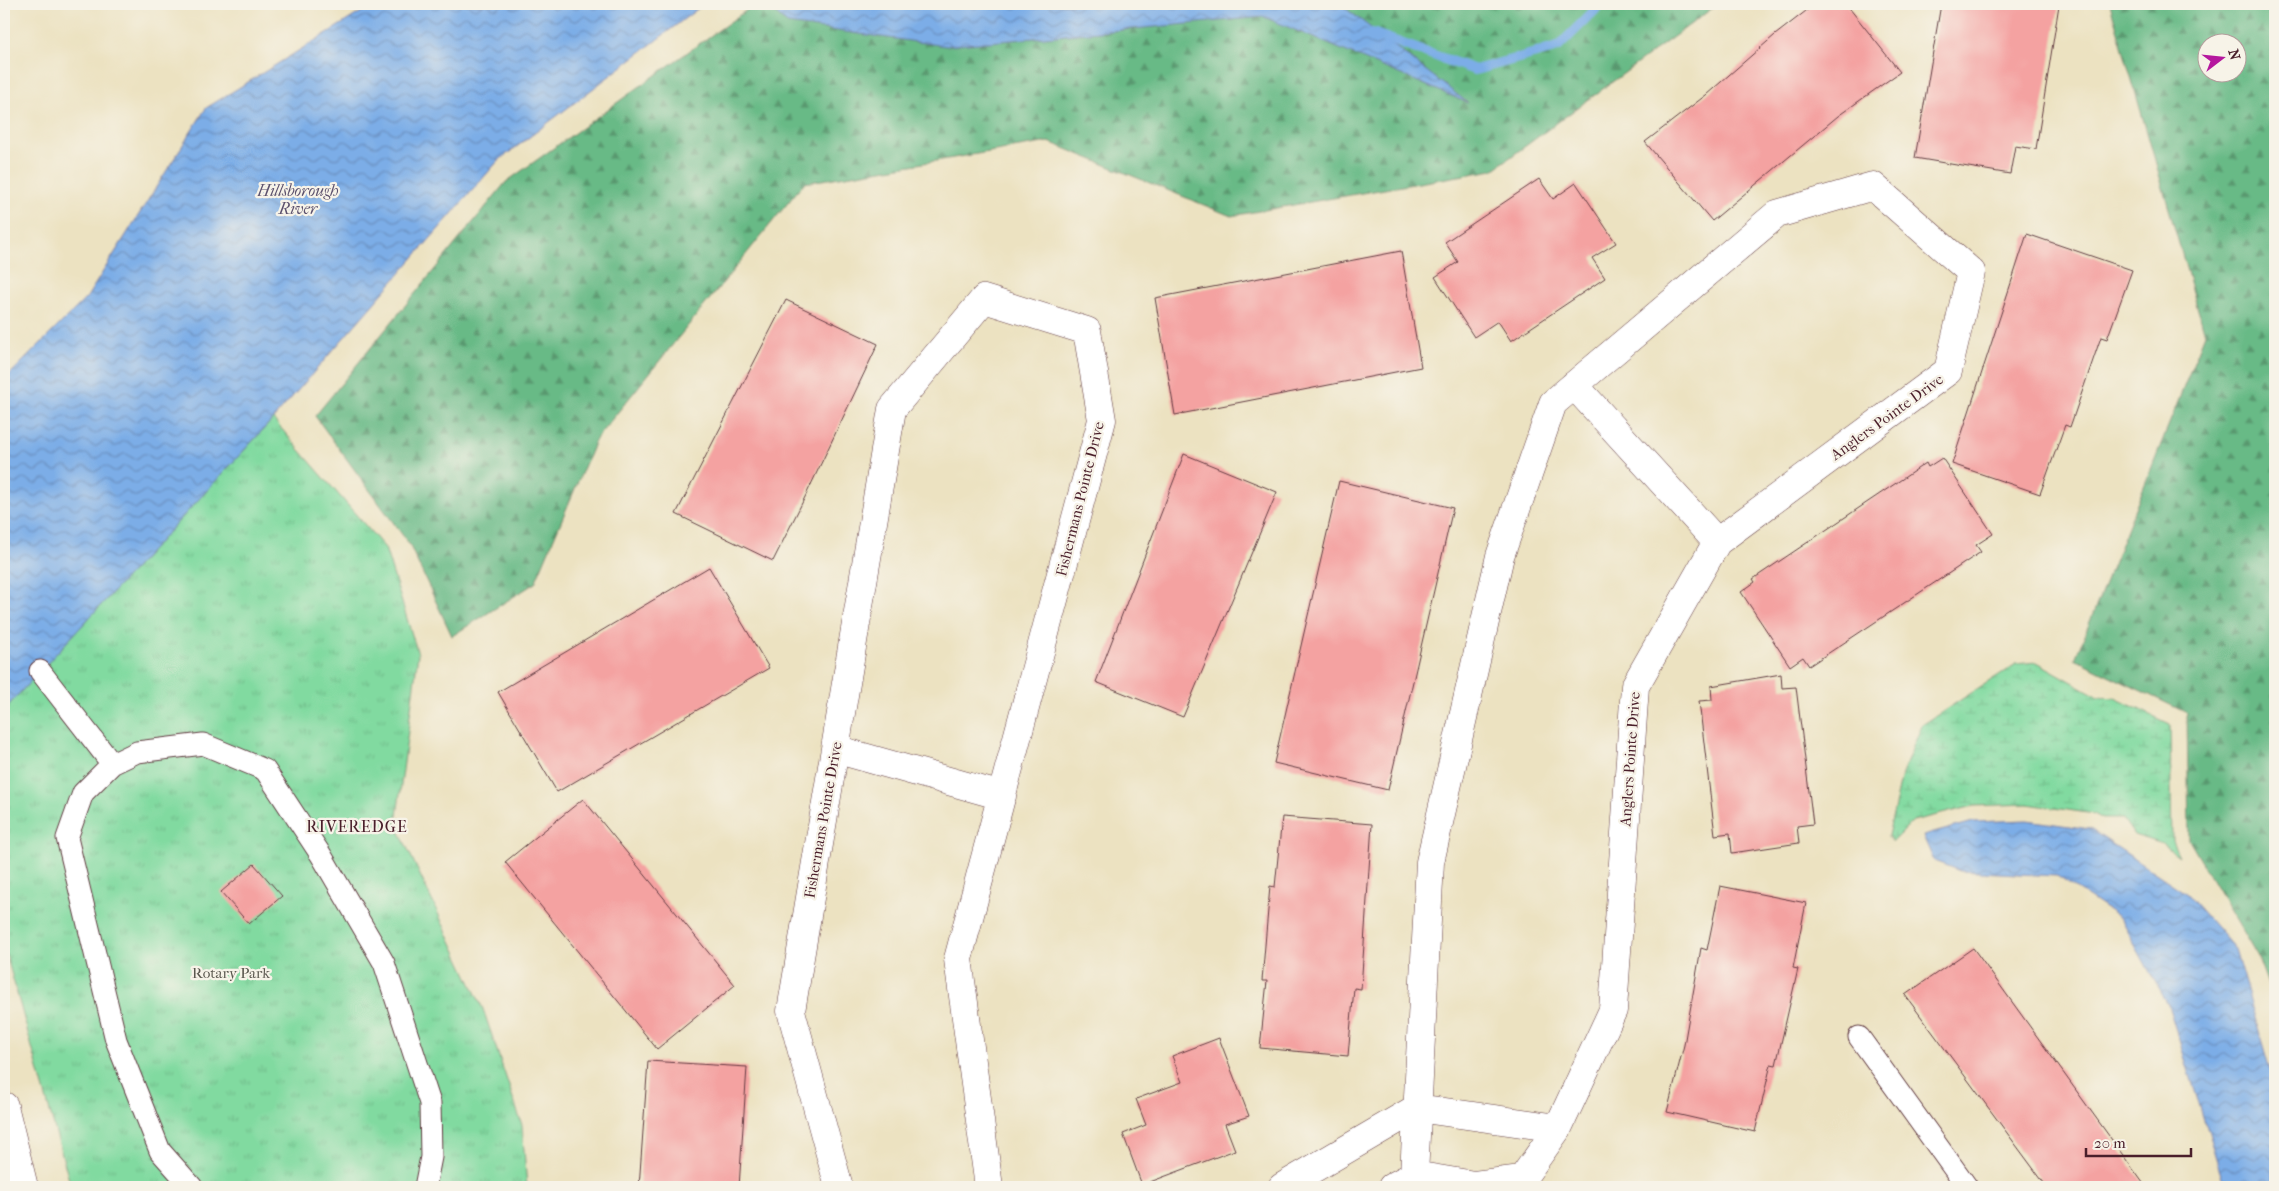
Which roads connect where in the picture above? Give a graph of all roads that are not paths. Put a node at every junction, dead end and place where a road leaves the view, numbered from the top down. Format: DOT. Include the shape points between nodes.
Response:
graph roads {
  1 [pos="1574,385"];
  2 [pos="1717,542"];
  3 [pos="40,671"];
  4 [pos="835,748"];
  5 [pos="112,764"];
  6 [pos="1002,796"];
  7 [pos="1859,1037"];
  8 [pos="4,1106"];
  9 [pos="1417,1108"];
  10 [pos="1558,1128"];
  11 [pos="1403,1181"];
  12 [pos="24,1187"];
  13 [pos="192,1187"];
  14 [pos="425,1187"];
  15 [pos="839,1187"];
  16 [pos="989,1187"];
  17 [pos="1282,1187"];
  18 [pos="1968,1187"];
  1 -- 2 [label="street"];
  1 -- 2 [label="street, Anglers Pointe Drive" via="1777,214 1873,186 1971,272 1948,372"];
  1 -- 9 [label="street, Anglers Pointe Drive" via="1553,403 1500,556 1430,862"];
  2 -- 10 [label="street, Anglers Pointe Drive" via="1635,686 1613,1010"];
  3 -- 5 [label="lane"];
  4 -- 6 [label="street"];
  4 -- 6 [label="street, Fishermans Pointe Drive" via="892,409 984,299 1087,331 1102,420"];
  4 -- 15 [label="street, Fishermans Pointe Drive" via="791,1011"];
  5 -- 13 [label="lane" via="83,793 67,838 116,1040 160,1151"];
  5 -- 14 [label="lane" via="137,752 203,744 265,770 321,855 384,963 430,1102 431,1157"];
  6 -- 16 [label="street, Fishermans Pointe Drive" via="958,959"];
  7 -- 18 [label="lane"];
  8 -- 12 [label="street"];
  9 -- 10 [label="street"];
  9 -- 11 [label="street, Anglers Pointe Drive"];
  9 -- 17 [label="street"];
  10 -- 11 [label="street" via="1522,1178 1474,1184"];
}
